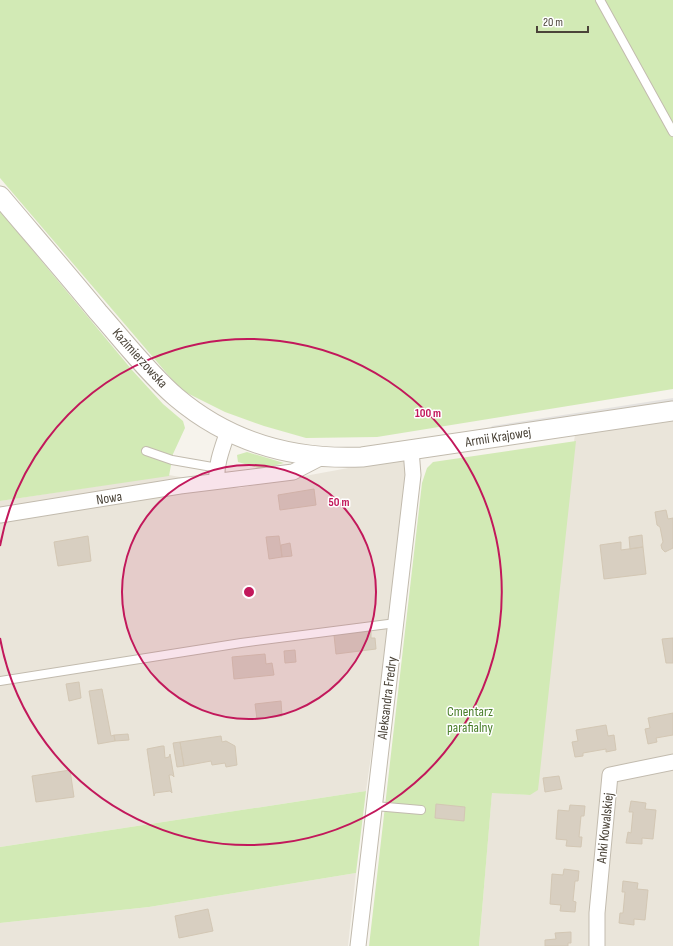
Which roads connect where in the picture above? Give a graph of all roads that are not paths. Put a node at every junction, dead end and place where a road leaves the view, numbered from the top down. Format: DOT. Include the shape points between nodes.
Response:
graph roads {
  1 [pos="600,0"];
  2 [pos="673,132"];
  3 [pos="0,196"];
  4 [pos="673,411"];
  5 [pos="228,431"];
  6 [pos="411,450"];
  7 [pos="146,451"];
  8 [pos="322,457"];
  9 [pos="218,475"];
  10 [pos="0,515"];
  11 [pos="396,623"];
  12 [pos="0,681"];
  13 [pos="673,762"];
  14 [pos="375,806"];
  15 [pos="421,810"];
  16 [pos="358,946"];
  17 [pos="597,946"];
  1 -- 2 [label="lane"];
  3 -- 5 [label="street, Kazimierzowska" via="131,350 176,397"];
  4 -- 6 [label="street, Armii Krajowej"];
  5 -- 8 [label="street, Kazimierzowska" via="267,448"];
  5 -- 9 [label="street"];
  6 -- 8 [label="street, Armii Krajowej" via="362,457"];
  6 -- 11 [label="street, Aleksandra Fredry" via="413,475"];
  7 -- 9 [label="lane"];
  8 -- 9 [label="street, Nowa" via="293,472"];
  9 -- 10 [label="street, Nowa"];
  11 -- 12 [label="lane" via="241,643"];
  11 -- 14 [label="street, Aleksandra Fredry"];
  13 -- 17 [label="street, Anki Kowalskiej" via="610,775 597,913"];
  14 -- 15 [label="lane"];
  14 -- 16 [label="street, Aleksandra Fredry"];
}
